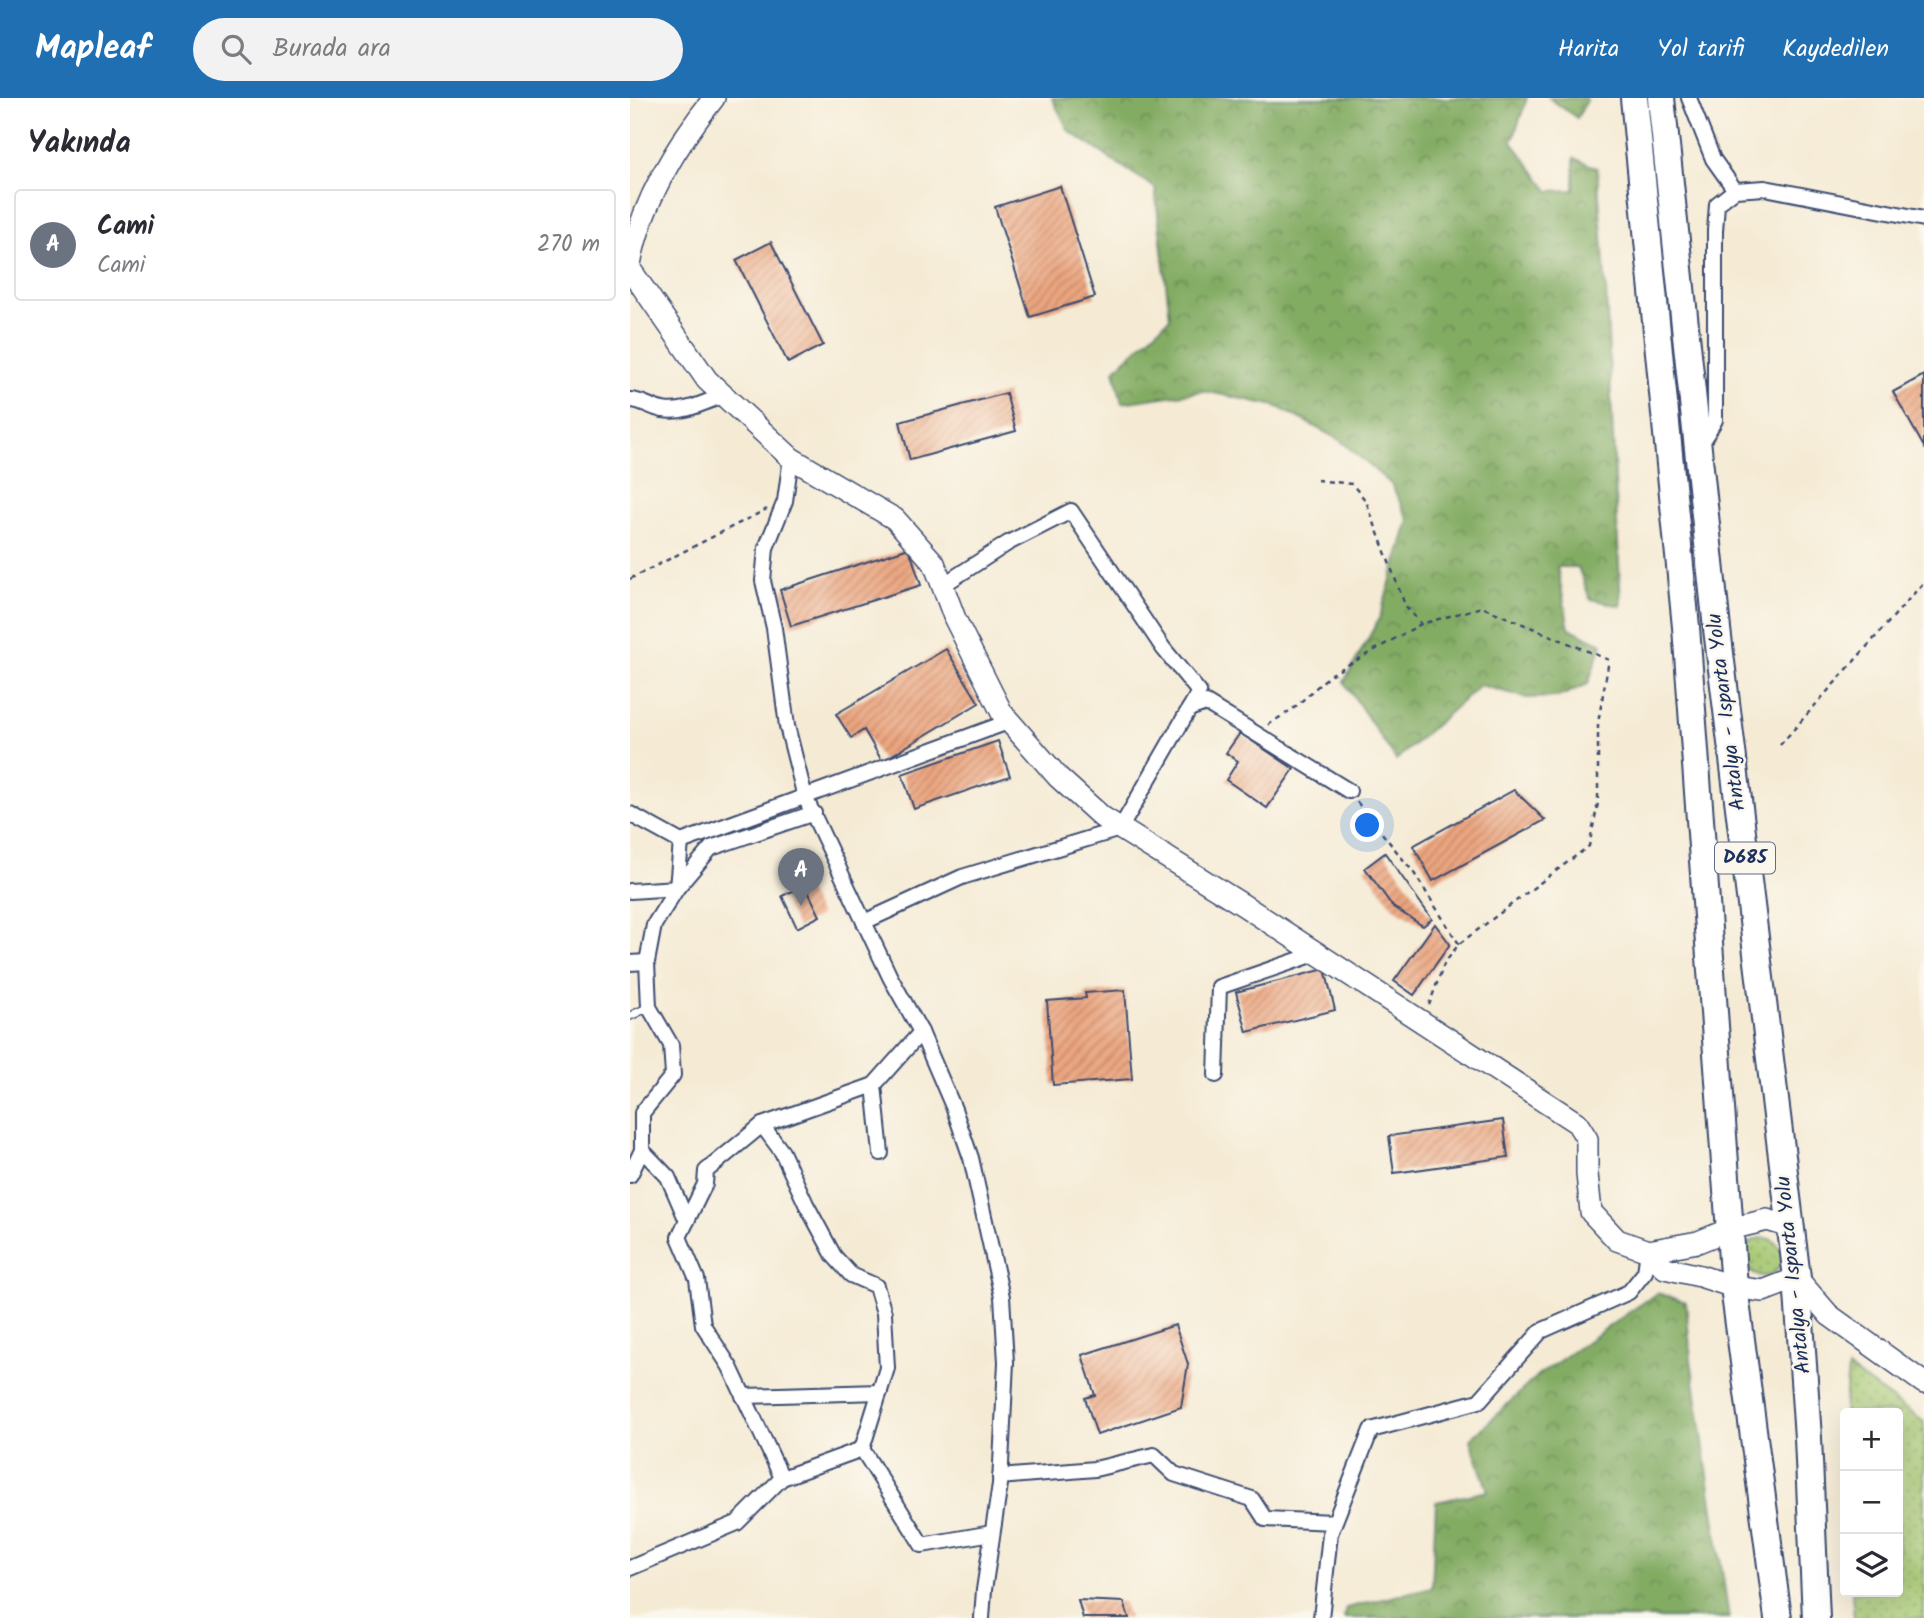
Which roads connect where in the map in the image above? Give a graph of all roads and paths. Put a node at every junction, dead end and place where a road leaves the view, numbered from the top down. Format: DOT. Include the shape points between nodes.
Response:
graph roads {
  1 [pos="714,98"];
  2 [pos="1634,98"];
  3 [pos="1661,98"];
  4 [pos="1689,98"];
  5 [pos="1735,190"];
  6 [pos="1924,219"];
  7 [pos="630,266"];
  8 [pos="724,395"];
  9 [pos="630,400"];
  10 [pos="1698,449"];
  11 [pos="791,458"];
  12 [pos="1317,480"];
  13 [pos="785,501"];
  14 [pos="630,579"];
  15 [pos="1924,582"];
  16 [pos="943,585"];
  17 [pos="1421,624"];
  18 [pos="1189,709"];
  19 [pos="1008,722"];
  20 [pos="1255,733"];
  21 [pos="1780,745"];
  22 [pos="1349,791"];
  23 [pos="805,797"];
  24 [pos="814,813"];
  25 [pos="630,814"];
  26 [pos="1120,829"];
  27 [pos="681,842"];
  28 [pos="677,888"];
  29 [pos="630,891"];
  30 [pos="864,922"];
  31 [pos="1459,944"];
  32 [pos="1318,953"];
  33 [pos="647,962"];
  34 [pos="630,963"];
  35 [pos="649,1007"];
  36 [pos="630,1016"];
  37 [pos="1423,1022"];
  38 [pos="921,1032"];
  39 [pos="1216,1075"];
  40 [pos="874,1085"];
  41 [pos="636,1110"];
  42 [pos="762,1125"];
  43 [pos="642,1150"];
  44 [pos="881,1153"];
  45 [pos="630,1175"];
  46 [pos="687,1221"];
  47 [pos="1730,1229"];
  48 [pos="1792,1239"];
  49 [pos="1648,1251"];
  50 [pos="1797,1278"];
  51 [pos="1734,1287"];
  52 [pos="1924,1383"];
  53 [pos="880,1392"];
  54 [pos="743,1396"];
  55 [pos="862,1449"];
  56 [pos="1000,1477"];
  57 [pos="782,1478"];
  58 [pos="1334,1522"];
  59 [pos="992,1533"];
  60 [pos="630,1568"];
  61 [pos="982,1618"];
  62 [pos="1321,1618"];
  63 [pos="1778,1618"];
  64 [pos="1816,1618"];
  1 -- 7 [label="street" via="657,184 636,233"];
  2 -- 47 [label="highway, Antalya - Isparta Yolu / D685" via="1686,627"];
  3 -- 10 [label="highway, Antalya - Isparta Yolu / D685"];
  4 -- 5 [label="street" via="1713,159"];
  5 -- 6 [label="street" via="1765,188"];
  5 -- 10 [label="street" via="1717,204 1715,420"];
  7 -- 8 [label="street" via="708,380"];
  8 -- 9 [label="street" via="690,408 663,411"];
  8 -- 11 [label="street"];
  10 -- 48 [label="highway, Antalya - Isparta Yolu / D685"];
  11 -- 13 [label="street"];
  11 -- 16 [label="street" via="895,519 934,563"];
  12 -- 17 [label="path" via="1352,484 1366,501 1405,605"];
  13 -- 14 [label="path"];
  13 -- 23 [label="street" via="766,548 763,581"];
  15 -- 21 [label="path"];
  16 -- 18 [label="street" via="1008,543 1071,511 1163,648 1199,692"];
  16 -- 19 [label="street" via="955,619"];
  17 -- 20 [label="path" via="1330,675 1294,708"];
  17 -- 31 [label="path" via="1482,607 1609,660 1598,723 1598,803 1589,846"];
  18 -- 20 [label="street" via="1206,703"];
  18 -- 26 [label="street"];
  19 -- 23 [label="street"];
  19 -- 26 [label="street" via="1058,777"];
  20 -- 22 [label="street"];
  22 -- 31 [label="path" via="1414,873"];
  23 -- 24 [label="street"];
  23 -- 27 [label="street"];
  24 -- 28 [label="street" via="711,848"];
  24 -- 30 [label="street"];
  25 -- 27 [label="street"];
  26 -- 30 [label="street" via="962,877"];
  26 -- 32 [label="street"];
  27 -- 28 [label="street"];
  28 -- 29 [label="street"];
  28 -- 33 [label="street" via="654,925"];
  30 -- 38 [label="street"];
  31 -- 37 [label="path" via="1444,964"];
  32 -- 37 [label="street"];
  32 -- 39 [label="street" via="1219,986"];
  33 -- 34 [label="street"];
  33 -- 35 [label="street"];
  35 -- 36 [label="lane"];
  35 -- 41 [label="street" via="671,1045 673,1075"];
  37 -- 49 [label="street" via="1577,1123 1587,1139 1591,1212 1617,1240"];
  38 -- 40 [label="street"];
  38 -- 56 [label="street" via="971,1158 1002,1297 1006,1362"];
  40 -- 42 [label="street"];
  40 -- 44 [label="street"];
  41 -- 43 [label="street"];
  42 -- 46 [label="street" via="706,1171 705,1184"];
  42 -- 53 [label="street" via="782,1152 834,1256 851,1275 876,1286 884,1312 887,1368"];
  43 -- 45 [label="street"];
  43 -- 46 [label="street" via="668,1177"];
  46 -- 54 [label="street" via="679,1237 697,1279 703,1325"];
  47 -- 48 [label="street" via="1767,1220 1784,1225"];
  47 -- 49 [label="street" via="1698,1242"];
  47 -- 51 [label="highway, Antalya - Isparta Yolu / D685"];
  48 -- 50 [label="highway, Antalya - Isparta Yolu / D685"];
  49 -- 51 [label="street" via="1665,1268"];
  49 -- 58 [label="street" via="1645,1272 1629,1293 1541,1331 1479,1401 1371,1430"];
  50 -- 51 [label="street" via="1763,1291"];
  50 -- 52 [label="street" via="1829,1315"];
  50 -- 64 [label="highway, Antalya - Isparta Yolu / D685"];
  51 -- 63 [label="highway, Antalya - Isparta Yolu / D685"];
  53 -- 54 [label="street"];
  53 -- 55 [label="street"];
  54 -- 57 [label="street"];
  55 -- 57 [label="street"];
  55 -- 59 [label="street" via="922,1545"];
  56 -- 58 [label="street" via="1096,1469 1154,1455 1174,1474 1252,1499 1265,1519"];
  56 -- 59 [label="street"];
  57 -- 60 [label="street" via="737,1524"];
  58 -- 62 [label="street"];
  59 -- 61 [label="street"];
}
